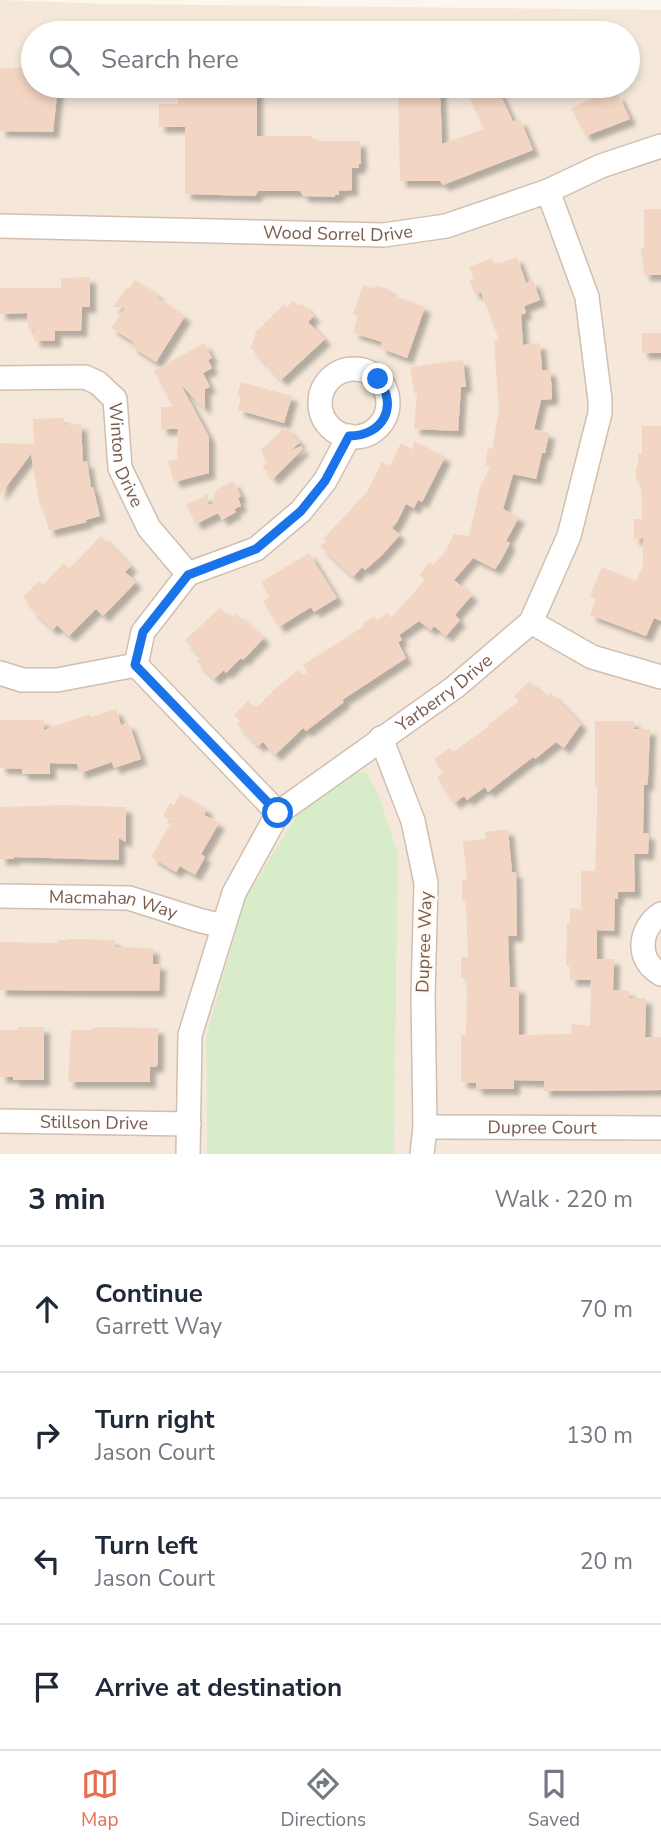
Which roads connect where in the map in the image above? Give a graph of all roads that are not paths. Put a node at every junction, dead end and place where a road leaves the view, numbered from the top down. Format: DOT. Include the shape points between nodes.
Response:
graph roads {
  1 [pos="661,146"];
  2 [pos="548,191"];
  3 [pos="0,226"];
  4 [pos="0,378"];
  5 [pos="349,436"];
  6 [pos="188,575"];
  7 [pos="531,622"];
  8 [pos="135,665"];
  9 [pos="0,673"];
  10 [pos="661,677"];
  11 [pos="381,738"];
  12 [pos="278,813"];
  13 [pos="0,896"];
  14 [pos="661,914"];
  15 [pos="223,926"];
  16 [pos="661,974"];
  17 [pos="0,1121"];
  18 [pos="188,1124"];
  19 [pos="425,1127"];
  20 [pos="661,1128"];
  21 [pos="188,1154"];
  22 [pos="422,1154"];
  1 -- 2 [label="street, Wood Sorrel Drive" via="601,166"];
  2 -- 3 [label="street, Wood Sorrel Drive" via="446,226 384,235"];
  2 -- 7 [label="street, Yarberry Drive" via="587,297 600,413 569,536"];
  4 -- 6 [label="street, Winton Drive" via="85,377 115,399 120,468 149,528"];
  5 -- 6 [label="street" via="325,481 301,511 256,549"];
  6 -- 8 [label="street" via="143,632"];
  7 -- 10 [label="street" via="592,657"];
  7 -- 11 [label="street, Yarberry Drive" via="455,687"];
  8 -- 9 [label="street" via="57,680 22,680"];
  8 -- 12 [label="street"];
  11 -- 12 [label="street, Yarberry Drive"];
  11 -- 19 [label="street, Dupree Way" via="413,821 426,883"];
  12 -- 15 [label="street, Yarberry Drive" via="233,893"];
  13 -- 15 [label="street, Macmahan Way" via="129,898"];
  14 -- 16 [label="street" via="651,922 642,942 649,963"];
  15 -- 18 [label="street, Yarberry Drive" via="190,1035"];
  17 -- 18 [label="street, Stillson Drive"];
  18 -- 21 [label="street, Yarberry Drive"];
  19 -- 20 [label="street, Dupree Court"];
  19 -- 22 [label="street, Dupree Way"];
}
